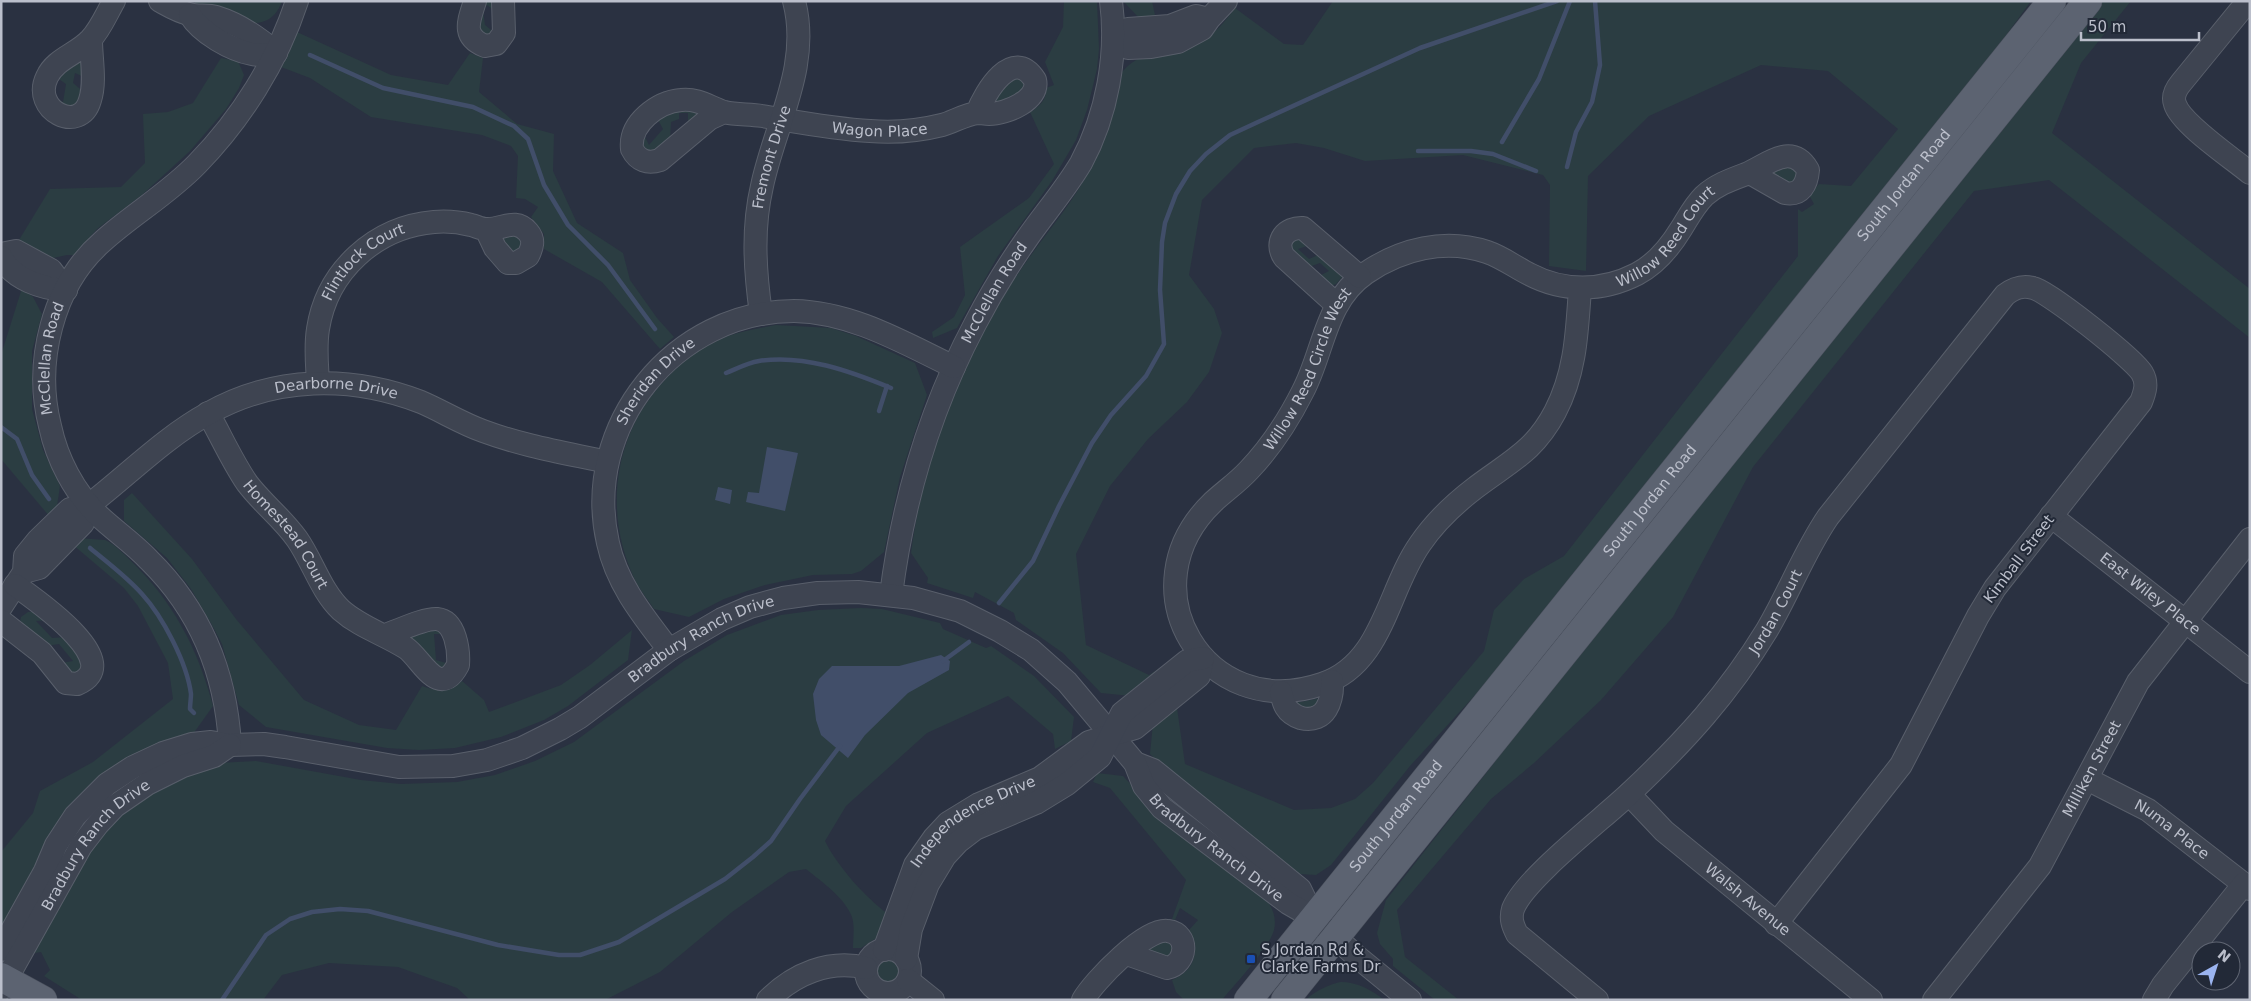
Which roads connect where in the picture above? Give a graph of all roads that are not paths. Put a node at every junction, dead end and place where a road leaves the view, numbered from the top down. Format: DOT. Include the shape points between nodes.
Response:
graph roads {
  1 [pos="114,1"];
  2 [pos="160,1"];
  3 [pos="297,1"];
  4 [pos="476,1"];
  5 [pos="502,1"];
  6 [pos="794,1"];
  7 [pos="1111,1"];
  8 [pos="1226,1"];
  9 [pos="2052,1"];
  10 [pos="2088,1"];
  11 [pos="2248,1"];
  12 [pos="1114,39"];
  13 [pos="90,40"];
  14 [pos="276,53"];
  15 [pos="724,112"];
  16 [pos="977,113"];
  17 [pos="782,120"];
  18 [pos="2250,172"];
  19 [pos="1750,173"];
  20 [pos="486,229"];
  21 [pos="1,256"];
  22 [pos="1360,277"];
  23 [pos="2022,287"];
  24 [pos="1580,288"];
  25 [pos="66,290"];
  26 [pos="1337,304"];
  27 [pos="761,314"];
  28 [pos="954,367"];
  29 [pos="318,382"];
  30 [pos="208,413"];
  31 [pos="607,462"];
  32 [pos="89,505"];
  33 [pos="2051,516"];
  34 [pos="2250,539"];
  35 [pos="19,579"];
  36 [pos="891,594"];
  37 [pos="1,606"];
  38 [pos="1,620"];
  39 [pos="2186,621"];
  40 [pos="385,635"];
  41 [pos="669,650"];
  42 [pos="1204,658"];
  43 [pos="2250,672"];
  44 [pos="1332,681"];
  45 [pos="1281,692"];
  46 [pos="1111,734"];
  47 [pos="230,745"];
  48 [pos="2088,779"];
  49 [pos="1629,794"];
  50 [pos="919,881"];
  51 [pos="2247,886"];
  52 [pos="1314,918"];
  53 [pos="1776,924"];
  54 [pos="1335,938"];
  55 [pos="1,950"];
  56 [pos="884,950"];
  57 [pos="1127,954"];
  58 [pos="866,968"];
  59 [pos="907,969"];
  60 [pos="3,982"];
  61 [pos="43,1000"];
  62 [pos="768,1000"];
  63 [pos="933,1000"];
  64 [pos="1083,1000"];
  65 [pos="1248,1000"];
  66 [pos="1285,1000"];
  67 [pos="1410,1000"];
  68 [pos="1598,1000"];
  69 [pos="1871,1000"];
  70 [pos="1934,1000"];
  71 [pos="2154,1000"];
  1 -- 13 [label="street"];
  2 -- 14 [label="street" via="190,15 216,17 237,26 253,34"];
  3 -- 14 [label="street, McClellan Road"];
  4 -- 5 [label="street" via="468,30 474,40 485,46 496,44 504,32"];
  6 -- 17 [label="street, Fremont Drive" via="797,57"];
  7 -- 12 [label="street, McClellan Road"];
  8 -- 12 [label="street" via="1197,34 1166,45 1128,48"];
  9 -- 52 [label="main road, South Jordan Road"];
  10 -- 54 [label="main road, South Jordan Road"];
  11 -- 18 [label="street" via="2181,83 2174,96 2174,104 2183,118"];
  12 -- 28 [label="street, McClellan Road" via="1103,107 1087,150 1072,178 1004,273"];
  14 -- 25 [label="street, McClellan Road" via="245,104 213,146 178,182 100,243 78,269"];
  15 -- 17 [label="street, Wagon Place"];
  16 -- 17 [label="street, Wagon Place" via="930,128 890,132"];
  17 -- 27 [label="street, Fremont Drive" via="766,166 757,213 755,255"];
  19 -- 24 [label="street, Willow Reed Court" via="1727,181 1704,196 1669,247 1648,267 1617,282"];
  20 -- 29 [label="street, Flintlock Court" via="452,222 412,225 385,235 362,251 343,270 324,304 316,344"];
  21 -- 25 [label="street" via="16,251 51,270"];
  22 -- 24 [label="street, Willow Reed Circle West" via="1402,254 1432,246 1451,246 1487,252 1541,280"];
  22 -- 26 [label="street, Willow Reed Circle West"];
  22 -- 26 [label="street" via="1303,228 1292,228 1283,236 1280,246 1284,257"];
  23 -- 33 [label="street, Kimball Street" via="2049,295 2134,363 2146,382 2141,402"];
  23 -- 49 [label="street, Jordan Court" via="2005,295 1837,504 1818,533 1768,628 1721,698 1684,741"];
  24 -- 44 [label="street" via="1574,361 1566,390 1547,426 1516,460 1479,485 1442,517 1410,560 1374,642 1352,666"];
  25 -- 32 [label="street, McClellan Road" via="47,348 46,404 51,434 63,464"];
  26 -- 42 [label="street, Willow Reed Circle West" via="1311,375 1284,423 1249,470 1203,512 1182,548 1175,575 1178,610 1187,635"];
  27 -- 28 [label="street, Sheridan Drive" via="794,311 837,317"];
  27 -- 31 [label="street, Sheridan Drive" via="703,334 662,364 625,412"];
  28 -- 36 [label="street, McClellan Road" via="928,430 915,473"];
  29 -- 30 [label="street, Dearborne Drive" via="260,391"];
  29 -- 31 [label="street, Dearborne Drive" via="352,384 391,392 496,436"];
  30 -- 32 [label="street, Dearborne Drive" via="176,433"];
  30 -- 40 [label="street, Homestead Court" via="247,483 293,533 331,599 359,624"];
  31 -- 41 [label="street, Sheridan Drive" via="604,518 612,557 628,593"];
  32 -- 35 [label="street" via="82,523 40,568"];
  32 -- 47 [label="street, McClellan Road" via="154,565 189,610 208,645 222,686"];
  33 -- 39 [label="street, East Wiley Place"];
  33 -- 53 [label="street, Kimball Street" via="1987,600 1897,771"];
  34 -- 39 [label="street, Milliken Street"];
  35 -- 37 [label="street"];
  35 -- 38 [label="street" via="81,642 91,659 89,677 77,684 66,682 42,653"];
  36 -- 41 [label="street, Bradbury Ranch Drive" via="818,593 768,602 722,619"];
  36 -- 46 [label="street, Bradbury Ranch Drive" via="960,612 1032,650 1061,676"];
  39 -- 43 [label="street, East Wiley Place"];
  39 -- 48 [label="street, Milliken Street" via="2138,682"];
  41 -- 47 [label="street, Bradbury Ranch Drive" via="560,730 487,760 453,766 399,767 264,744"];
  42 -- 45 [label="street, Willow Reed Circle West" via="1216,670 1243,685"];
  42 -- 46 [label="street" via="1186,661 1122,713"];
  44 -- 45 [label="street, Willow Reed Circle West"];
  44 -- 45 [label="street" via="1331,701 1317,718 1296,716 1285,706"];
  46 -- 50 [label="street, Independence Drive" via="1089,742 1008,804 980,804 948,823 920,856"];
  46 -- 52 [label="street, Bradbury Ranch Drive" via="1135,763 1144,786 1162,808 1288,903"];
  47 -- 55 [label="street, Bradbury Ranch Drive" via="200,742 163,753 127,770 96,794 60,838"];
  47 -- 60 [label="street, Bradbury Ranch Drive" via="214,756 183,766 146,784 115,806 82,846"];
  48 -- 51 [label="street, Numa Place" via="2148,810"];
  48 -- 70 [label="street, Milliken Street" via="2040,866"];
  49 -- 53 [label="street, Walsh Avenue" via="1664,831"];
  49 -- 68 [label="street, Jordan Court" via="1541,874 1513,910 1512,922 1517,934"];
  50 -- 56 [label="street, Independence Drive"];
  50 -- 59 [label="street, Independence Drive"];
  51 -- 71 [label="street"];
  52 -- 54 [label="street, Bradbury Ranch Drive"];
  52 -- 65 [label="main road, South Jordan Road"];
  53 -- 69 [label="street, Walsh Avenue"];
  54 -- 66 [label="main road, South Jordan Road"];
  54 -- 67 [label="street, Bradbury Ranch Drive"];
  56 -- 58 [label="street" via="870,957"];
  56 -- 59 [label="street" via="894,950"];
  57 -- 64 [label="street" via="1107,969"];
  58 -- 59 [label="street" via="873,988 886,993 899,990"];
  58 -- 62 [label="street" via="839,965 814,970 793,979"];
  59 -- 63 [label="street"];
  60 -- 61 [label="main road"];
}
